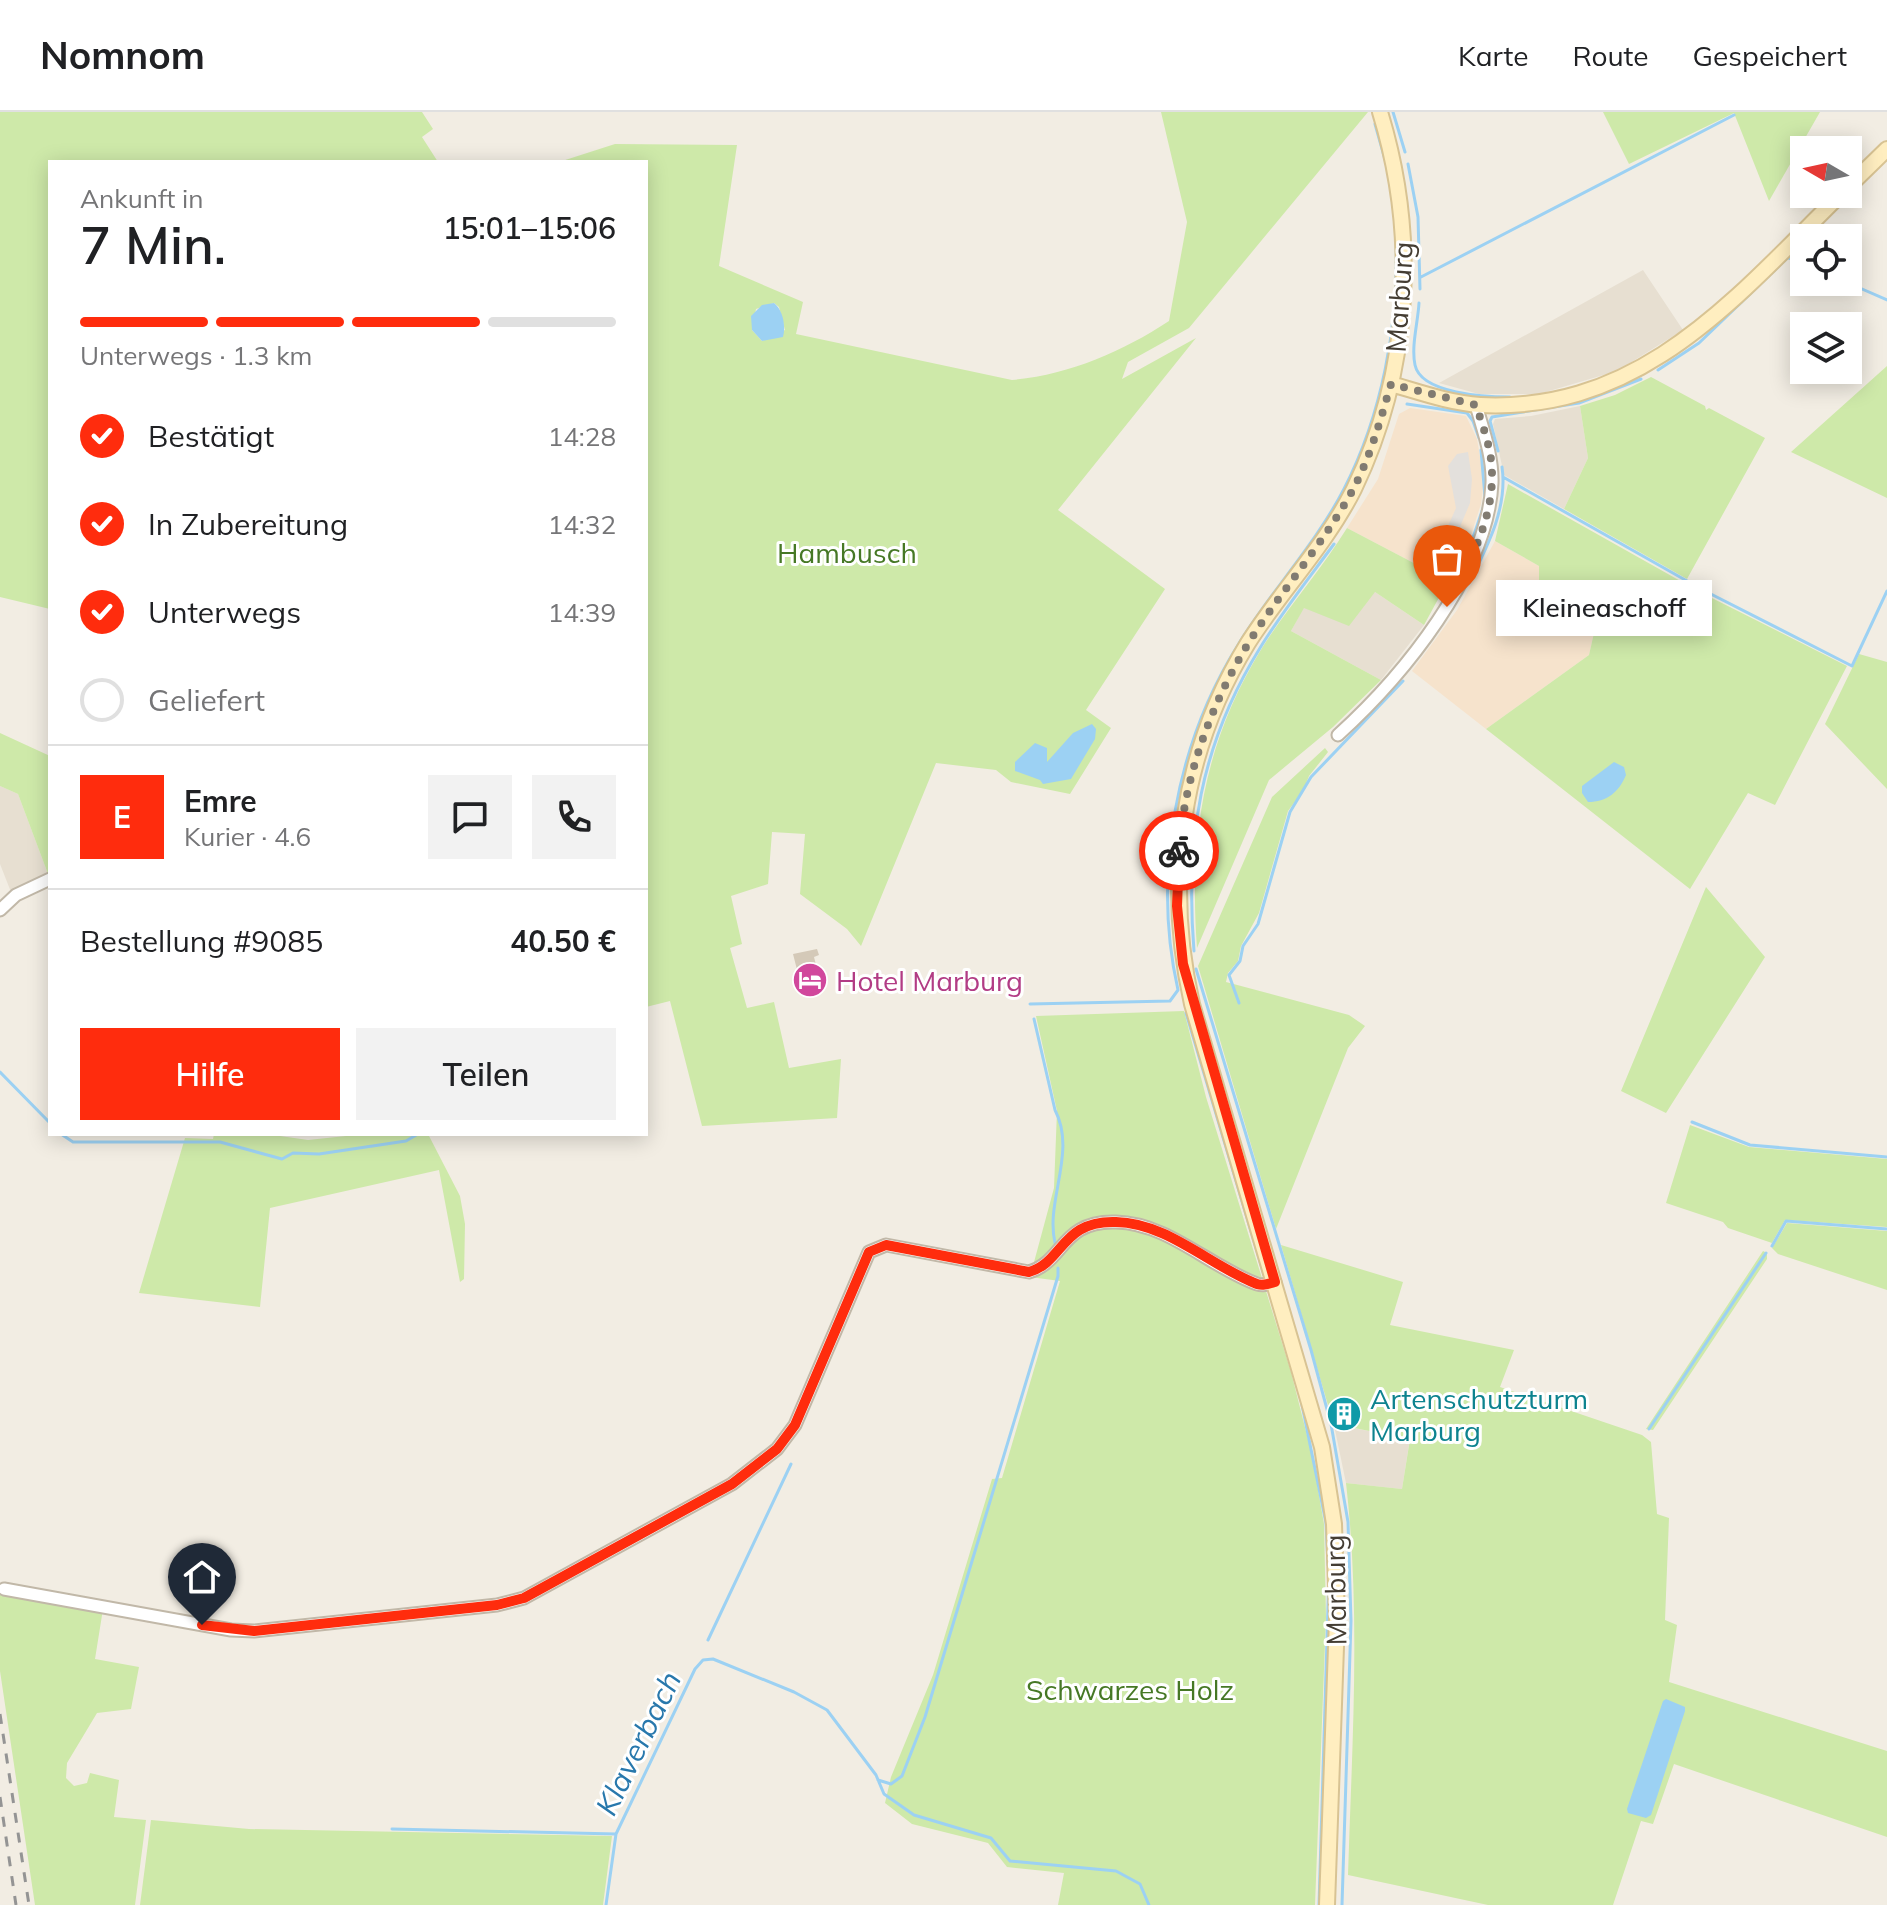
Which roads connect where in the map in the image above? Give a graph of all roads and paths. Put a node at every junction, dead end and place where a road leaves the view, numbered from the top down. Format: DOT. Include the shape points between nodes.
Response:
graph roads {
  1 [pos="1380,112"];
  2 [pos="1887,149"];
  3 [pos="1862,173"];
  4 [pos="1827,208"];
  5 [pos="1391,384"];
  6 [pos="1476,405"];
  7 [pos="1338,735"];
  8 [pos="48,880"];
  9 [pos="0,910"];
  10 [pos="1275,1282"];
  11 [pos="4,1589"];
  12 [pos="1327,1905"];
  1 -- 5 [label="street, Marburg" via="1395,161 1405,243"];
  2 -- 3 [label="street"];
  4 -- 6 [label="street" via="1734,299 1661,357 1582,392 1540,402"];
  5 -- 6 [label="street"];
  5 -- 10 [label="street, Marburg" via="1353,490 1249,643 1218,701 1200,746 1180,846 1177,906 1183,964"];
  6 -- 7 [label="street" via="1493,481 1481,538 1447,607 1402,669"];
  8 -- 9 [label="street" via="16,895"];
  10 -- 11 [label="street" via="1259,1285 1192,1248 1117,1222 1091,1225 1070,1235 1041,1269 1029,1272 877,1247 869,1252 795,1425 777,1449 732,1484 535,1592 497,1605 254,1631"];
  10 -- 12 [label="street, Marburg" via="1322,1447 1334,1524 1337,1618"];
}
